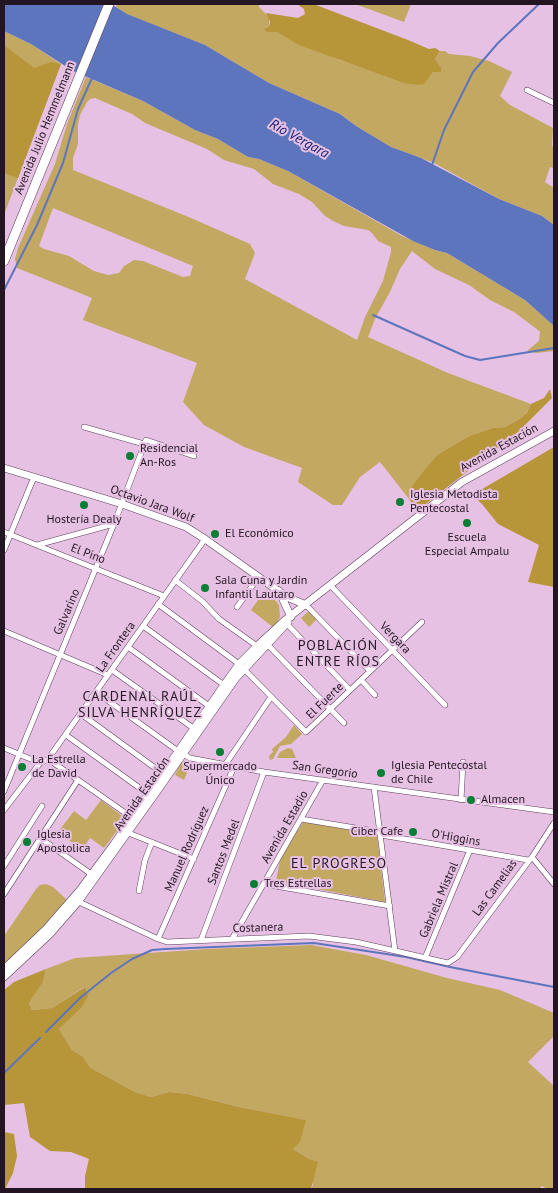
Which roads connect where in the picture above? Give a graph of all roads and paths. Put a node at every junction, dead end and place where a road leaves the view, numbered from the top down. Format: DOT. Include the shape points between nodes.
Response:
graph roads {
  1 [pos="109,4"];
  2 [pos="527,90"];
  3 [pos="554,103"];
  4 [pos="4,262"];
  5 [pos="84,426"];
  6 [pos="554,431"];
  7 [pos="145,442"];
  8 [pos="194,456"];
  9 [pos="4,468"];
  10 [pos="34,478"];
  11 [pos="122,504"];
  12 [pos="114,524"];
  13 [pos="4,532"];
  14 [pos="10,535"];
  15 [pos="205,538"];
  16 [pos="37,545"];
  17 [pos="4,550"];
  18 [pos="96,568"];
  19 [pos="258,578"];
  20 [pos="175,580"];
  21 [pos="331,586"];
  22 [pos="278,591"];
  23 [pos="164,596"];
  24 [pos="158,604"];
  25 [pos="306,605"];
  26 [pos="237,607"];
  27 [pos="287,621"];
  28 [pos="422,622"];
  29 [pos="143,626"];
  30 [pos="4,631"];
  31 [pos="262,644"];
  32 [pos="128,647"];
  33 [pos="393,650"];
  34 [pos="60,655"];
  35 [pos="242,666"];
  36 [pos="370,671"];
  37 [pos="110,673"];
  38 [pos="361,680"];
  39 [pos="224,685"];
  40 [pos="350,690"];
  41 [pos="96,692"];
  42 [pos="375,695"];
  43 [pos="271,697"];
  44 [pos="445,705"];
  45 [pos="209,706"];
  46 [pos="330,709"];
  47 [pos="81,714"];
  48 [pos="344,723"];
  49 [pos="196,730"];
  50 [pos="66,735"];
  51 [pos="4,748"];
  52 [pos="180,753"];
  53 [pos="19,754"];
  54 [pos="48,759"];
  55 [pos="463,762"];
  56 [pos="40,763"];
  57 [pos="225,766"];
  58 [pos="234,767"];
  59 [pos="264,772"];
  60 [pos="162,773"];
  61 [pos="78,780"];
  62 [pos="323,780"];
  63 [pos="374,786"];
  64 [pos="4,791"];
  65 [pos="148,794"];
  66 [pos="461,800"];
  67 [pos="42,806"];
  68 [pos="4,810"];
  69 [pos="554,812"];
  70 [pos="302,819"];
  71 [pos="134,820"];
  72 [pos="554,823"];
  73 [pos="126,832"];
  74 [pos="381,833"];
  75 [pos="40,838"];
  76 [pos="152,842"];
  77 [pos="470,850"];
  78 [pos="194,859"];
  79 [pos="530,859"];
  80 [pos="4,866"];
  81 [pos="94,876"];
  82 [pos="264,884"];
  83 [pos="554,884"];
  84 [pos="139,891"];
  85 [pos="4,894"];
  86 [pos="75,900"];
  87 [pos="390,906"];
  88 [pos="158,939"];
  89 [pos="232,939"];
  90 [pos="201,940"];
  91 [pos="395,951"];
  92 [pos="425,958"];
  93 [pos="450,962"];
  94 [pos="4,969"];
  95 [pos="4,977"];
  1 -- 4 [label="highway, Avenida Julio Hemmelmann"];
  2 -- 3 [label="street"];
  5 -- 7 [label="street"];
  6 -- 21 [label="street, Avenida Estación" via="462,482"];
  7 -- 8 [label="street"];
  7 -- 11 [label="street, Galvarino"];
  9 -- 10 [label="street, Octavio Jara Wolf"];
  10 -- 11 [label="street, Octavio Jara Wolf"];
  10 -- 14 [label="street"];
  11 -- 12 [label="street, Galvarino"];
  11 -- 15 [label="street, Octavio Jara Wolf" via="186,527"];
  12 -- 16 [label="street"];
  12 -- 18 [label="street, Galvarino"];
  13 -- 14 [label="street, El Pino"];
  14 -- 16 [label="street, El Pino"];
  14 -- 17 [label="street"];
  15 -- 19 [label="street, Octavio Jara Wolf"];
  15 -- 20 [label="street, La Frontera"];
  16 -- 18 [label="street, El Pino"];
  18 -- 23 [label="street, El Pino"];
  18 -- 34 [label="street, Galvarino"];
  19 -- 22 [label="street, Octavio Jara Wolf"];
  19 -- 26 [label="street"];
  20 -- 23 [label="street, La Frontera"];
  20 -- 31 [label="street" via="220,619"];
  21 -- 25 [label="street, Avenida Estación"];
  21 -- 33 [label="street, Vergara"];
  22 -- 25 [label="street, Octavio Jara Wolf"];
  22 -- 27 [label="street"];
  23 -- 24 [label="street, La Frontera"];
  24 -- 29 [label="street, La Frontera"];
  24 -- 35 [label="street"];
  25 -- 27 [label="street, Avenida Estación"];
  25 -- 36 [label="street"];
  27 -- 31 [label="street, Avenida Estación"];
  27 -- 40 [label="street"];
  28 -- 33 [label="street, El Fuerte"];
  29 -- 32 [label="street, La Frontera"];
  29 -- 39 [label="street"];
  30 -- 34 [label="street"];
  31 -- 35 [label="street, Avenida Estación"];
  31 -- 35 [label="street, Avenida Estación"];
  31 -- 46 [label="street"];
  32 -- 37 [label="street, La Frontera"];
  32 -- 45 [label="street"];
  33 -- 36 [label="street, El Fuerte"];
  33 -- 44 [label="street, Vergara"];
  34 -- 37 [label="street"];
  34 -- 53 [label="street, Galvarino"];
  35 -- 39 [label="street, Avenida Estación"];
  35 -- 43 [label="street"];
  35 -- 49 [label="street, Avenida Estación"];
  36 -- 38 [label="street, El Fuerte"];
  37 -- 41 [label="street, La Frontera"];
  37 -- 49 [label="street"];
  38 -- 40 [label="street, El Fuerte"];
  38 -- 42 [label="street"];
  39 -- 45 [label="street, Avenida Estación"];
  40 -- 46 [label="street, El Fuerte"];
  41 -- 47 [label="street, La Frontera"];
  41 -- 52 [label="street, San Gregorio"];
  43 -- 46 [label="street, El Fuerte" via="306,732"];
  43 -- 57 [label="street"];
  45 -- 49 [label="street, Avenida Estación"];
  46 -- 48 [label="street"];
  47 -- 50 [label="street, La Frontera"];
  47 -- 60 [label="street"];
  49 -- 52 [label="street, Avenida Estación"];
  50 -- 54 [label="street, La Frontera"];
  50 -- 65 [label="street"];
  51 -- 53 [label="street"];
  52 -- 57 [label="street, San Gregorio"];
  52 -- 60 [label="street, Avenida Estación"];
  52 -- 71 [label="street, Avenida Estación"];
  53 -- 56 [label="street"];
  53 -- 64 [label="street, Galvarino"];
  54 -- 56 [label="street, La Frontera"];
  54 -- 61 [label="street"];
  55 -- 66 [label="street"];
  56 -- 68 [label="street, La Frontera"];
  57 -- 58 [label="street, San Gregorio"];
  58 -- 59 [label="street, San Gregorio"];
  58 -- 78 [label="street, Manuel Rodríguez"];
  59 -- 62 [label="street, San Gregorio"];
  59 -- 90 [label="street, Santos Medel"];
  60 -- 65 [label="street, Avenida Estación"];
  61 -- 71 [label="street"];
  61 -- 75 [label="street"];
  62 -- 63 [label="street, San Gregorio"];
  62 -- 70 [label="street, Avenida Estadio"];
  63 -- 66 [label="street, San Gregorio"];
  63 -- 74 [label="street"];
  65 -- 71 [label="street, Avenida Estación"];
  66 -- 69 [label="street, San Gregorio"];
  67 -- 80 [label="street"];
  70 -- 74 [label="street, O'Higgins"];
  70 -- 82 [label="street, Avenida Estadio"];
  71 -- 73 [label="street, Avenida Estación"];
  72 -- 79 [label="street, Las Camelias"];
  73 -- 76 [label="street"];
  73 -- 81 [label="street, Avenida Estación"];
  74 -- 77 [label="street, O'Higgins"];
  74 -- 87 [label="street"];
  75 -- 81 [label="street"];
  75 -- 85 [label="street"];
  76 -- 78 [label="street"];
  76 -- 84 [label="street"];
  77 -- 79 [label="street, O'Higgins"];
  77 -- 92 [label="street, Gabriela Mistral"];
  78 -- 88 [label="street, Manuel Rodríguez"];
  79 -- 83 [label="street"];
  79 -- 93 [label="street, Las Camelias"];
  81 -- 86 [label="street, Avenida Estación"];
  82 -- 87 [label="street, Avenida Estadio"];
  82 -- 89 [label="street, Avenida Estadio"];
  86 -- 88 [label="street, Costanera"];
  86 -- 94 [label="street, Avenida Estación"];
  86 -- 95 [label="street, Avenida Estación" via="39,945"];
  87 -- 91 [label="street"];
  88 -- 90 [label="street, Costanera" via="167,942"];
  89 -- 90 [label="street, Costanera"];
  89 -- 91 [label="street, Costanera" via="310,936"];
  91 -- 92 [label="street, Costanera"];
  92 -- 93 [label="street, Costanera"];
}
